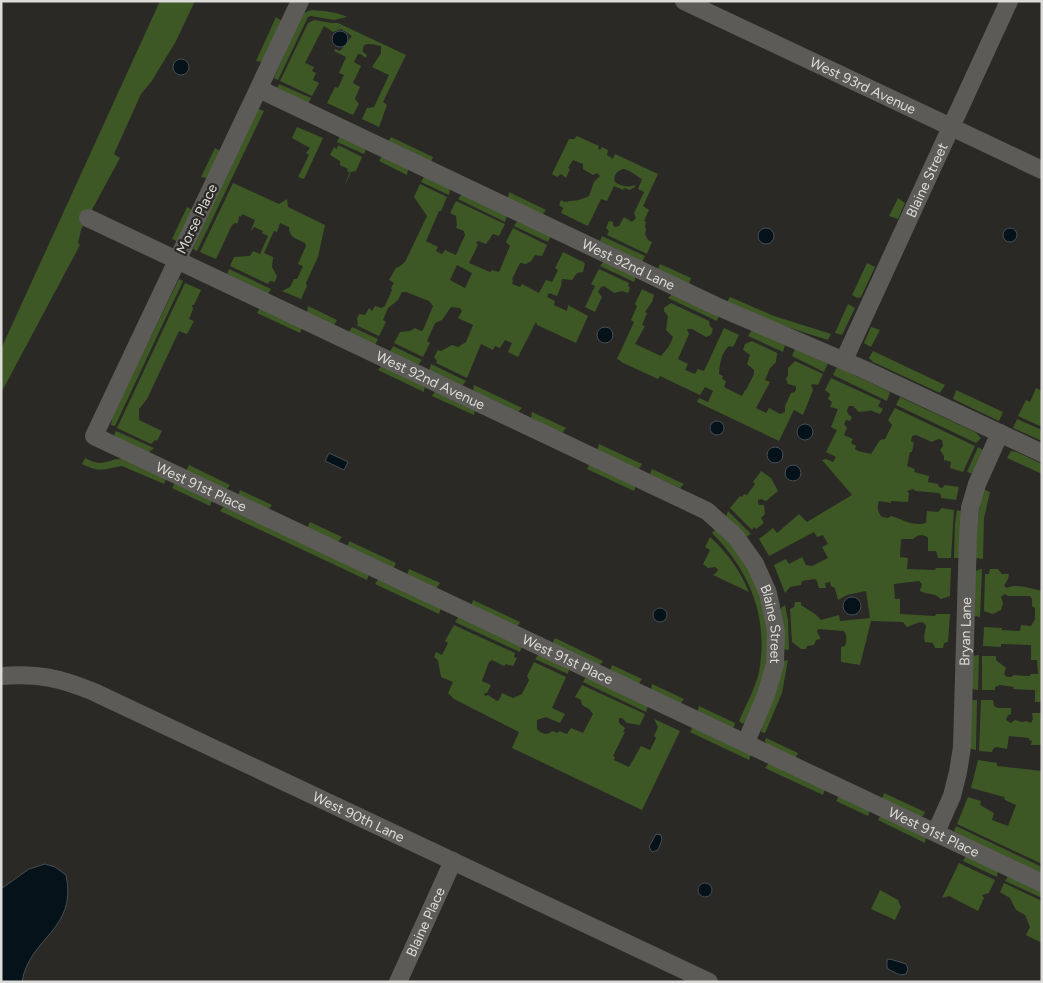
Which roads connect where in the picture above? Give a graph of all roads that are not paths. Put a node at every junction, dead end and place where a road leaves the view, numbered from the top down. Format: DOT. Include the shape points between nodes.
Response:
graph roads {
  1 [pos="300,1"];
  2 [pos="684,1"];
  3 [pos="1009,1"];
  4 [pos="259,90"];
  5 [pos="952,127"];
  6 [pos="1042,170"];
  7 [pos="88,218"];
  8 [pos="178,260"];
  9 [pos="844,360"];
  10 [pos="1000,433"];
  11 [pos="94,436"];
  12 [pos="1042,453"];
  13 [pos="755,564"];
  14 [pos="1,676"];
  15 [pos="746,742"];
  16 [pos="936,832"];
  17 [pos="453,861"];
  18 [pos="1042,883"];
  19 [pos="398,982"];
  20 [pos="709,982"];
  1 -- 4 [label="street, Morse Place"];
  2 -- 5 [label="street, West 93rd Avenue"];
  3 -- 5 [label="street, Blaine Street"];
  4 -- 8 [label="street, Morse Place"];
  4 -- 9 [label="street, West 92nd Lane" via="716,306"];
  5 -- 6 [label="street, West 93rd Avenue"];
  5 -- 9 [label="street, Blaine Street"];
  7 -- 8 [label="street, West 92nd Avenue"];
  8 -- 11 [label="street, Morse Place"];
  8 -- 13 [label="street, West 92nd Avenue" via="707,511 736,536"];
  9 -- 10 [label="street, West 92nd Lane"];
  10 -- 12 [label="street, West 92nd Lane"];
  10 -- 16 [label="street, Bryan Lane" via="970,508 962,747 952,796"];
  11 -- 15 [label="street, West 91st Place"];
  13 -- 15 [label="street, Blaine Street" via="771,603 776,631 775,664"];
  14 -- 17 [label="street, West 90th Lane" via="25,674 58,679 94,692"];
  15 -- 16 [label="street, West 91st Place"];
  16 -- 18 [label="street, West 91st Place"];
  17 -- 19 [label="street, Blaine Place"];
  17 -- 20 [label="street, West 90th Lane"];
}
